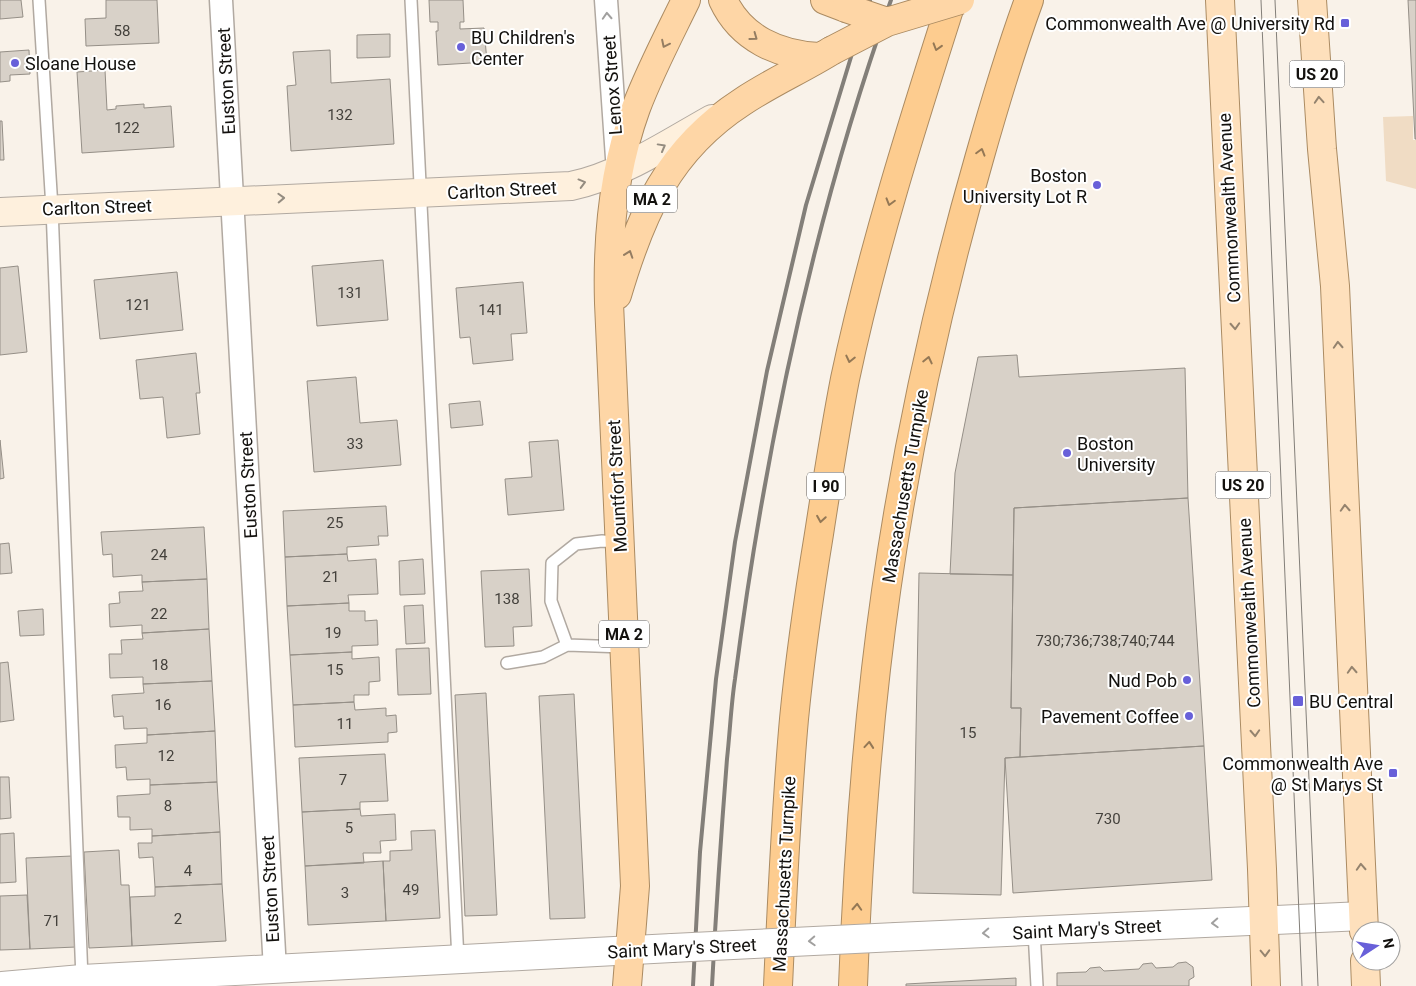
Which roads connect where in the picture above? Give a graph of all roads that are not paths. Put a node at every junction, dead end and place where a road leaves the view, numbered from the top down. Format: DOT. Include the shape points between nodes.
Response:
graph roads {
  1 [pos="39,0"];
  2 [pos="221,0"];
  3 [pos="411,0"];
  4 [pos="606,0"];
  5 [pos="686,0"];
  6 [pos="723,0"];
  7 [pos="952,0"];
  8 [pos="960,0"];
  9 [pos="1029,0"];
  10 [pos="1220,0"];
  11 [pos="1312,0"];
  12 [pos="836,4"];
  13 [pos="887,22"];
  14 [pos="825,54"];
  15 [pos="736,106"];
  16 [pos="618,169"];
  17 [pos="421,193"];
  18 [pos="232,201"];
  19 [pos="52,208"];
  20 [pos="0,212"];
  21 [pos="610,318"];
  22 [pos="620,542"];
  23 [pos="567,645"];
  24 [pos="624,647"];
  25 [pos="507,663"];
  26 [pos="1264,921"];
  27 [pos="1363,921"];
  28 [pos="1351,924"];
  29 [pos="1034,931"];
  30 [pos="629,950"];
  31 [pos="458,960"];
  32 [pos="275,970"];
  33 [pos="1365,971"];
  34 [pos="82,980"];
  35 [pos="121,982"];
  36 [pos="2,986"];
  37 [pos="627,986"];
  38 [pos="778,986"];
  39 [pos="853,986"];
  40 [pos="1037,986"];
  41 [pos="1266,986"];
  42 [pos="1366,986"];
  1 -- 19 [label="lane"];
  2 -- 18 [label="street, Euston Street"];
  3 -- 17 [label="lane"];
  16 -- 4 [label="street, Lenox Street, one-way"];
  5 -- 16 [label="highway, Mountfort Street / MA 2, one-way" via="637,106"];
  6 -- 14 [label="highway, one-way" via="742,26 767,45 785,53"];
  7 -- 38 [label="highway, Massachusetts Turnpike / I 90, one-way" via="873,262 845,379 829,468 794,716"];
  8 -- 13 [label="highway, Carlton Street / MA 2, bridge"];
  39 -- 9 [label="highway, Massachusetts Turnpike, one-way" via="864,799 876,668 906,467 963,213"];
  10 -- 26 [label="main road, Commonwealth Avenue / US 20, one-way"];
  27 -- 11 [label="main road, US 20, one-way" via="1335,286"];
  12 -- 13 [label="highway, bridge"];
  13 -- 14 [label="highway, Carlton Street / MA 2, bridge"];
  14 -- 15 [label="highway, Carlton Street / MA 2"];
  16 -- 15 [label="main road, Carlton Street, one-way"];
  21 -- 15 [label="highway, MA 2, one-way" via="633,244 652,200 674,165 699,136"];
  17 -- 16 [label="main road, Carlton Street, one-way" via="571,186 590,182"];
  16 -- 21 [label="highway, Mountfort Street / MA 2" via="608,244"];
  18 -- 17 [label="main road, Carlton Street, one-way"];
  17 -- 31 [label="lane"];
  18 -- 19 [label="main road, Carlton Street"];
  18 -- 32 [label="street, Euston Street"];
  19 -- 20 [label="main road, Carlton Street"];
  19 -- 34 [label="lane"];
  21 -- 22 [label="highway, Mountfort Street / MA 2"];
  22 -- 23 [label="lane" via="576,544 552,562 551,601"];
  22 -- 24 [label="highway, Mountfort Street / MA 2"];
  23 -- 24 [label="lane"];
  23 -- 25 [label="lane" via="543,657"];
  24 -- 30 [label="highway, Mountfort Street / MA 2" via="635,886"];
  26 -- 28 [label="street, Saint Mary's Street"];
  26 -- 29 [label="street, Saint Mary's Street, one-way"];
  26 -- 41 [label="main road, Commonwealth Avenue / US 20, one-way"];
  29 -- 30 [label="street, Saint Mary's Street, one-way, bridge"];
  29 -- 40 [label="lane"];
  30 -- 31 [label="street, Saint Mary's Street"];
  30 -- 37 [label="highway, Mountfort Street / MA 2"];
  31 -- 32 [label="street, Saint Mary's Street"];
  32 -- 35 [label="street, Saint Mary's Street"];
  33 -- 42 [label="main road"];
  34 -- 35 [label="street, Saint Mary's Street"];
  34 -- 36 [label="street, Saint Mary's Street"];
}
